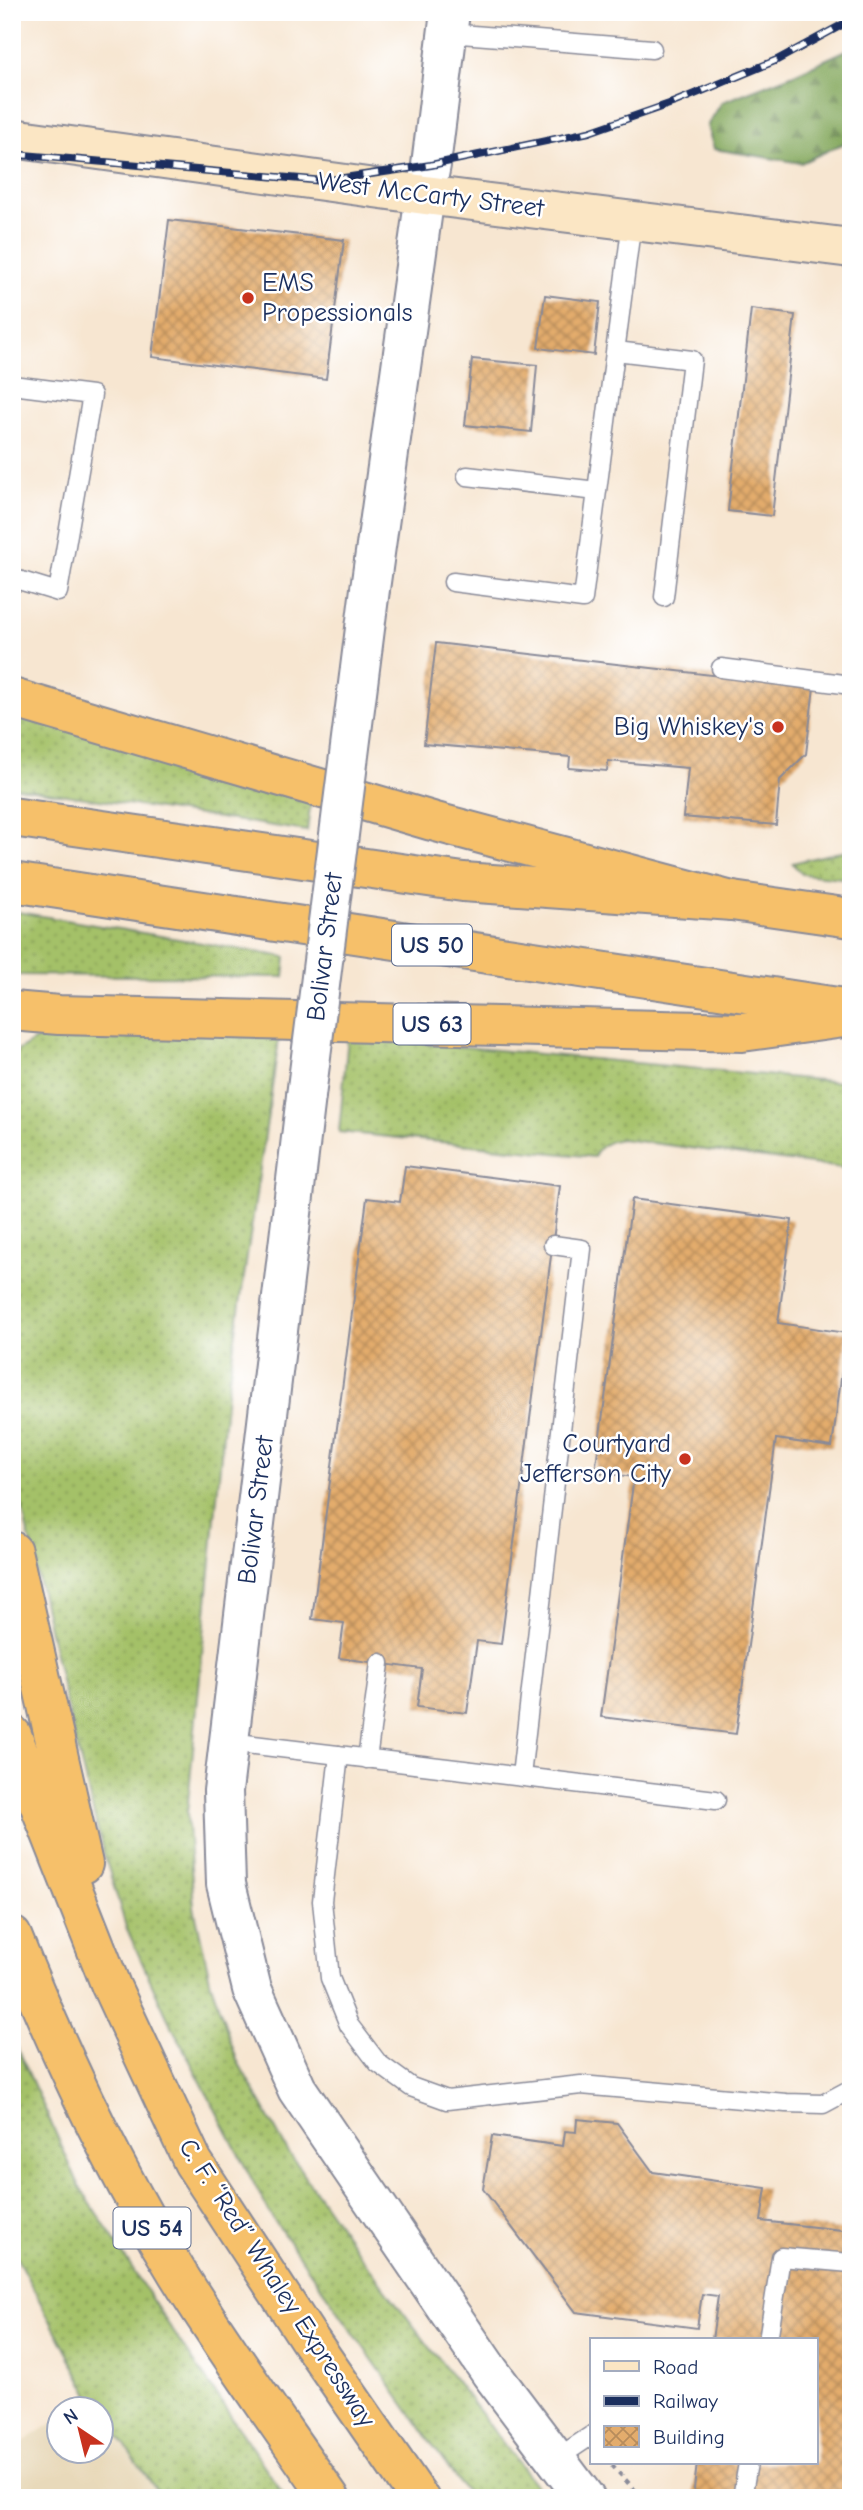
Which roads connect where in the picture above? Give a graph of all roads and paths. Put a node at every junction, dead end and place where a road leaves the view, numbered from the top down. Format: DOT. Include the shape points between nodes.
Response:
graph roads {
  1 [pos="449,22"];
  2 [pos="652,49"];
  3 [pos="12,138"];
  4 [pos="425,195"];
  5 [pos="632,221"];
  6 [pos="851,248"];
  7 [pos="616,351"];
  8 [pos="12,385"];
  9 [pos="467,477"];
  10 [pos="597,491"];
  11 [pos="12,578"];
  12 [pos="453,582"];
  13 [pos="664,597"];
  14 [pos="721,668"];
  15 [pos="851,685"];
  16 [pos="12,698"];
  17 [pos="12,817"];
  18 [pos="12,882"];
  19 [pos="732,901"];
  20 [pos="851,918"];
  21 [pos="851,1009"];
  22 [pos="12,1011"];
  23 [pos="59,1015"];
  24 [pos="851,1017"];
  25 [pos="12,1039"];
  26 [pos="553,1245"];
  27 [pos="12,1551"];
  28 [pos="380,1663"];
  29 [pos="12,1735"];
  30 [pos="229,1742"];
  31 [pos="339,1755"];
  32 [pos="367,1759"];
  33 [pos="521,1776"];
  34 [pos="716,1800"];
  35 [pos="12,1936"];
  36 [pos="111,1986"];
  37 [pos="851,2089"];
  38 [pos="851,2263"];
  39 [pos="768,2338"];
  40 [pos="590,2436"];
  41 [pos="556,2459"];
  42 [pos="612,2464"];
  43 [pos="748,2464"];
  44 [pos="330,2498"];
  45 [pos="419,2498"];
  46 [pos="585,2498"];
  47 [pos="642,2498"];
  48 [pos="742,2498"];
  1 -- 2 [label="lane"];
  1 -- 4 [label="street, Bolivar Street"];
  3 -- 4 [label="main road, West McCarty Street"];
  4 -- 5 [label="main road, West McCarty Street"];
  4 -- 30 [label="street, Bolivar Street, bridge" via="370,589"];
  5 -- 6 [label="main road, West McCarty Street"];
  5 -- 7 [label="lane"];
  7 -- 10 [label="lane"];
  7 -- 13 [label="lane" via="692,360"];
  8 -- 11 [label="lane" via="92,395 58,592"];
  9 -- 10 [label="lane"];
  10 -- 12 [label="lane" via="583,599"];
  14 -- 15 [label="lane"];
  16 -- 19 [label="highway" via="432,821"];
  17 -- 19 [label="highway" via="463,882"];
  18 -- 21 [label="highway, US 50"];
  19 -- 20 [label="highway"];
  22 -- 23 [label="highway, US 63"];
  23 -- 24 [label="highway, US 63" via="742,1032"];
  23 -- 25 [label="highway"];
  26 -- 33 [label="lane" via="582,1249"];
  27 -- 36 [label="highway"];
  28 -- 32 [label="lane"];
  29 -- 36 [label="highway, US 54"];
  30 -- 31 [label="lane"];
  30 -- 41 [label="street, Bolivar Street" via="223,1791 226,1884 251,1989 297,2090 490,2372"];
  31 -- 32 [label="lane"];
  31 -- 37 [label="lane" via="322,1901 330,1978 349,2025 377,2063 411,2087 447,2100 580,2085 822,2104"];
  32 -- 33 [label="lane"];
  33 -- 34 [label="lane"];
  35 -- 44 [label="highway, US 54" via="51,2033 115,2164 178,2274"];
  36 -- 45 [label="highway, C. F. “Red” Whaley Expressway / US 54" via="193,2162"];
  38 -- 39 [label="lane" via="781,2257"];
  40 -- 41 [label="lane"];
  41 -- 46 [label="street, Bolivar Street"];
  42 -- 47 [label="path"];
  43 -- 48 [label="lane"];
}
